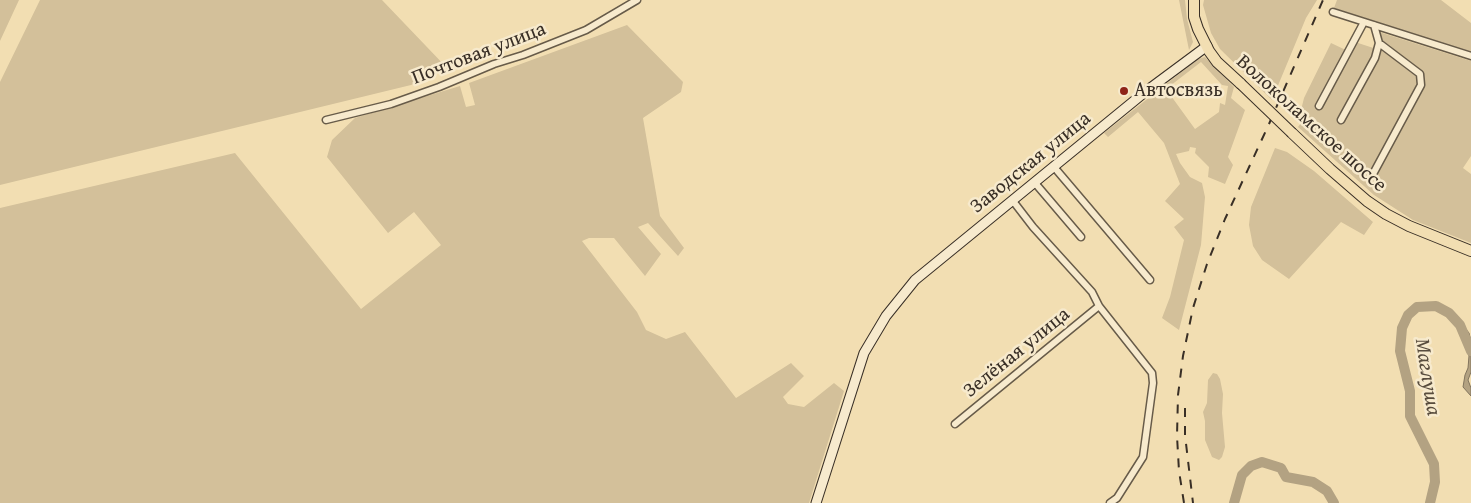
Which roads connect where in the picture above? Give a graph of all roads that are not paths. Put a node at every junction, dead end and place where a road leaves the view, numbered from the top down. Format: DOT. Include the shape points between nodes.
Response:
graph roads {
  1 [pos="637,0"];
  2 [pos="1194,0"];
  3 [pos="1333,12"];
  4 [pos="1364,22"];
  5 [pos="1374,25"];
  6 [pos="1379,43"];
  7 [pos="1207,46"];
  8 [pos="1471,56"];
  9 [pos="1319,106"];
  10 [pos="326,120"];
  11 [pos="1341,120"];
  12 [pos="1054,167"];
  13 [pos="1373,174"];
  14 [pos="1035,183"];
  15 [pos="1013,202"];
  16 [pos="1081,237"];
  17 [pos="1471,251"];
  18 [pos="1150,280"];
  19 [pos="1099,306"];
  20 [pos="955,424"];
  21 [pos="816,503"];
  22 [pos="1110,503"];
  1 -- 10 [label="street, Почтовая улица" via="586,30 523,56 391,104"];
  2 -- 7 [label="main road, Волоколамское шоссе" via="1194,17"];
  3 -- 4 [label="street"];
  4 -- 5 [label="street"];
  4 -- 9 [label="street"];
  5 -- 6 [label="street"];
  5 -- 8 [label="street"];
  6 -- 11 [label="street" via="1375,58"];
  6 -- 13 [label="street" via="1420,74 1421,85"];
  7 -- 12 [label="main road, Заводская улица"];
  7 -- 17 [label="main road, Волоколамское шоссе, bridge" via="1217,62 1330,169 1374,205 1409,226"];
  12 -- 14 [label="main road, Заводская улица"];
  12 -- 18 [label="street"];
  14 -- 15 [label="main road, Заводская улица"];
  14 -- 16 [label="street"];
  15 -- 19 [label="street" via="1092,292"];
  15 -- 21 [label="main road, Заводская улица" via="916,280 886,316 864,353"];
  19 -- 20 [label="street, Зелёная улица"];
  19 -- 22 [label="street" via="1152,373 1153,383 1143,457 1117,498"];
}
